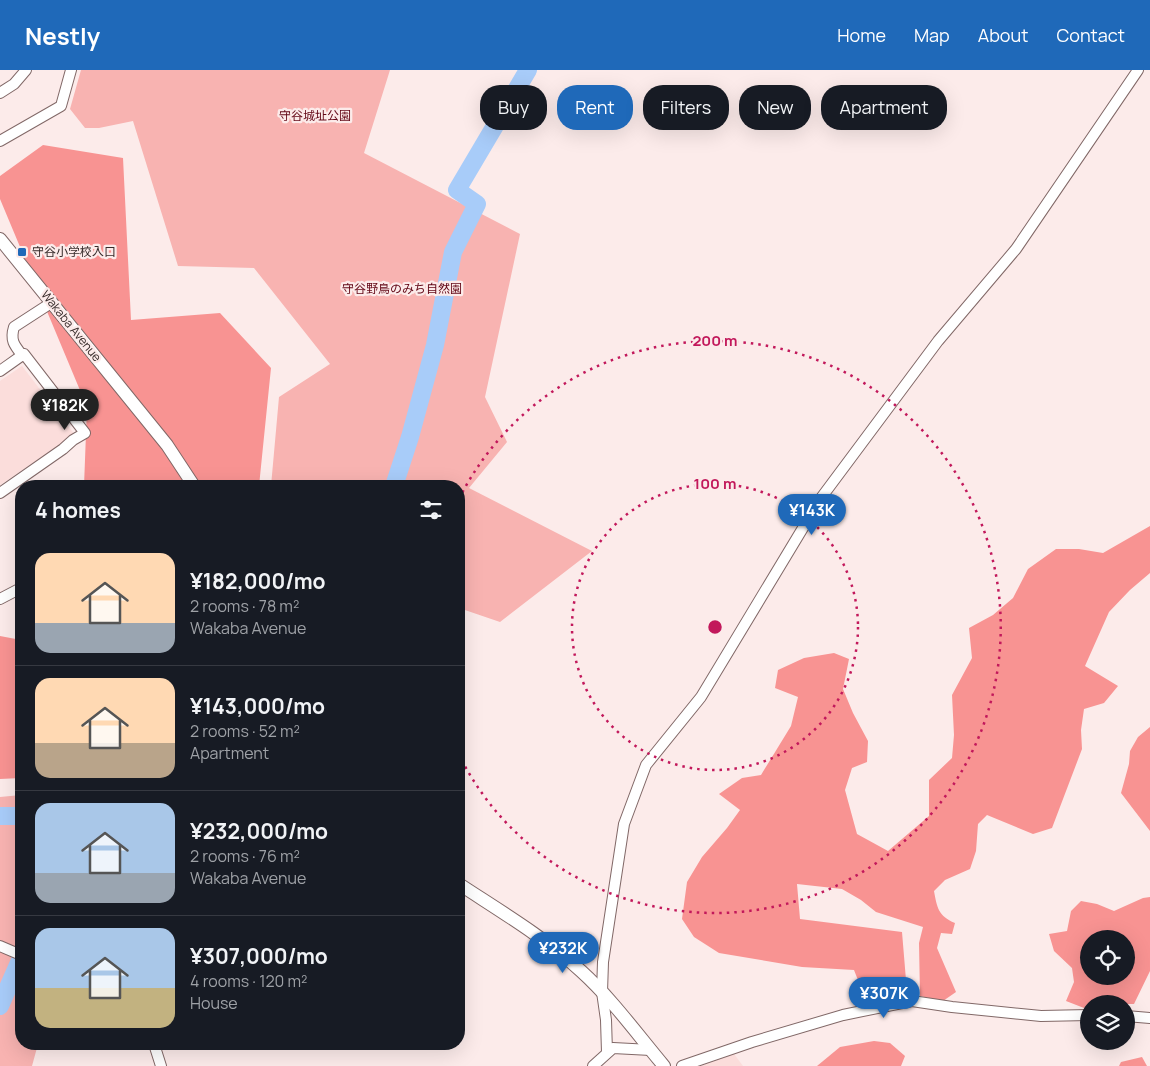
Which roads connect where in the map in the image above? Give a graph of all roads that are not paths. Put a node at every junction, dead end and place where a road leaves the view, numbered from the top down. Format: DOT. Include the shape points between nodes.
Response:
graph roads {
  1 [pos="26,70"];
  2 [pos="72,70"];
  3 [pos="1138,70"];
  4 [pos="0,93"];
  5 [pos="0,140"];
  6 [pos="0,239"];
  7 [pos="51,303"];
  8 [pos="22,355"];
  9 [pos="0,371"];
  10 [pos="24,480"];
  11 [pos="190,480"];
  12 [pos="15,486"];
  13 [pos="0,493"];
  14 [pos="15,591"];
  15 [pos="0,599"];
  16 [pos="465,888"];
  17 [pos="0,946"];
  18 [pos="15,952"];
  19 [pos="602,992"];
  20 [pos="1080,1015"];
  21 [pos="1135,1017"];
  22 [pos="1150,1018"];
  23 [pos="156,1050"];
  24 [pos="651,1050"];
  25 [pos="608,1052"];
  26 [pos="161,1066"];
  27 [pos="593,1066"];
  28 [pos="664,1066"];
  29 [pos="682,1066"];
  1 -- 4 [label="street" via="14,84"];
  2 -- 5 [label="street" via="61,106"];
  3 -- 19 [label="street" via="1016,249 938,341 821,498 701,697 646,765 624,824 603,962"];
  6 -- 7 [label="street, Wakaba Avenue"];
  7 -- 8 [label="street" via="14,327 13,344"];
  7 -- 11 [label="street, Wakaba Avenue" via="167,446"];
  8 -- 9 [label="street"];
  8 -- 10 [label="street" via="85,433"];
  12 -- 13 [label="street"];
  14 -- 15 [label="street"];
  16 -- 19 [label="street" via="561,954"];
  17 -- 18 [label="street"];
  19 -- 24 [label="street"];
  19 -- 25 [label="street"];
  20 -- 29 [label="street" via="1041,1016 912,1001 843,1015"];
  21 -- 22 [label="street"];
  23 -- 26 [label="street"];
  24 -- 25 [label="street" via="613,1048"];
  24 -- 28 [label="street"];
  25 -- 27 [label="street"];
}
